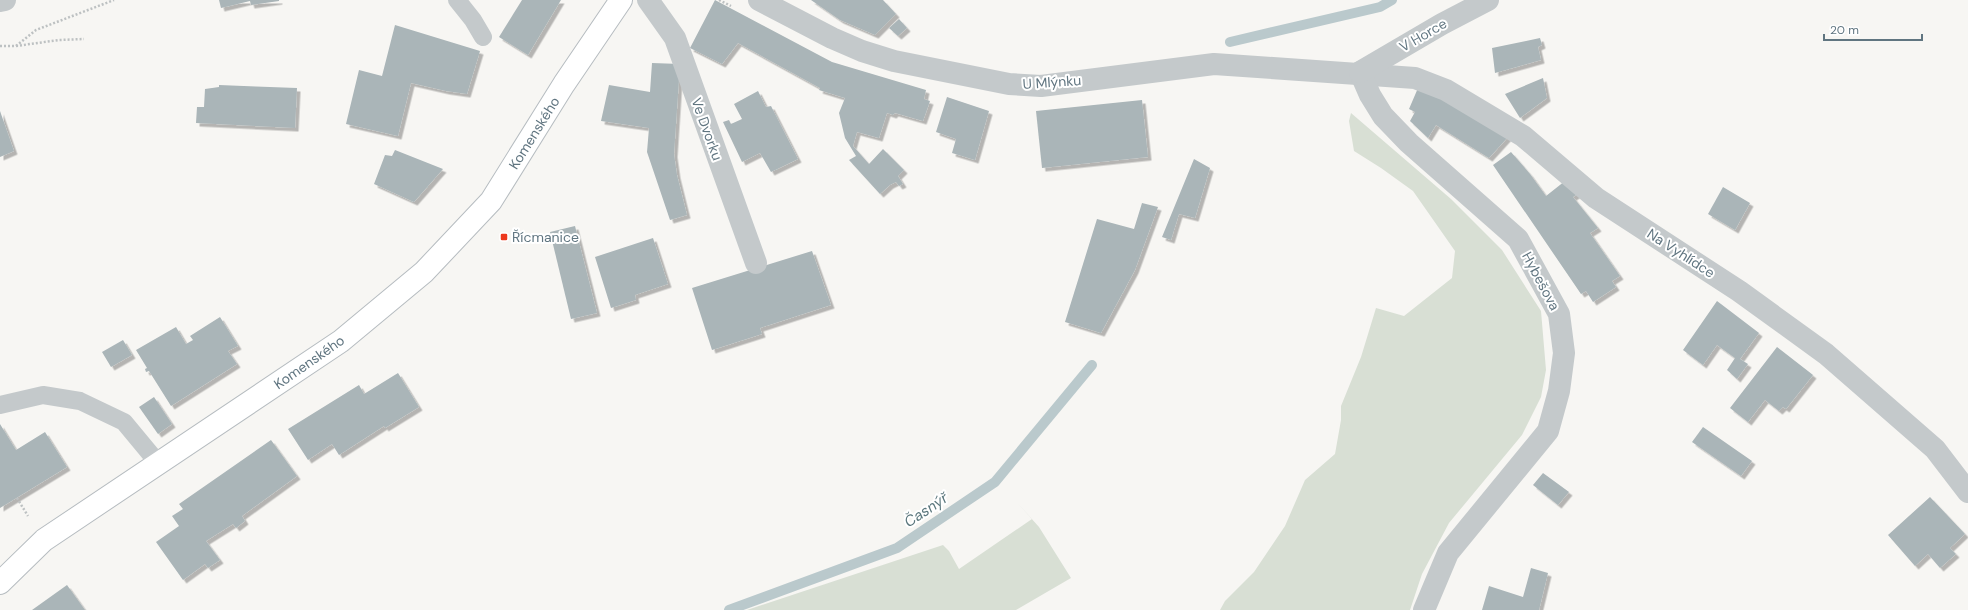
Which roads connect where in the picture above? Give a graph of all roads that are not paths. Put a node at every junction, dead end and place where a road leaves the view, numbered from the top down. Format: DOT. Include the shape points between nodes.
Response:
graph roads {
  1 [pos="5,0"];
  2 [pos="457,0"];
  3 [pos="621,0"];
  4 [pos="648,0"];
  5 [pos="759,0"];
  6 [pos="1488,0"];
  7 [pos="0,1"];
  8 [pos="483,37"];
  9 [pos="1360,72"];
  10 [pos="756,263"];
  11 [pos="0,405"];
  12 [pos="158,463"];
  13 [pos="1968,492"];
  14 [pos="0,583"];
  15 [pos="1424,610"];
  1 -- 7 [label="street"];
  2 -- 8 [label="lane"];
  3 -- 12 [label="main road, Komenského" via="564,84 491,201 424,272 341,341"];
  4 -- 10 [label="street, Ve Dvorku" via="675,38"];
  5 -- 9 [label="street, U Mlýnku" via="862,51 894,61 1009,84 1041,86 1214,64"];
  6 -- 9 [label="street, V Horce"];
  9 -- 13 [label="street, Na Vyhlídce" via="1415,78 1446,90 1523,136 1596,198 1739,291 1826,354 1935,449"];
  9 -- 15 [label="street, Hybešova" via="1383,116 1518,239 1559,314 1564,353 1559,390 1548,431 1448,553"];
  11 -- 12 [label="lane" via="42,395 80,400 124,422"];
  12 -- 14 [label="main road, Komenského" via="41,542"];
}
